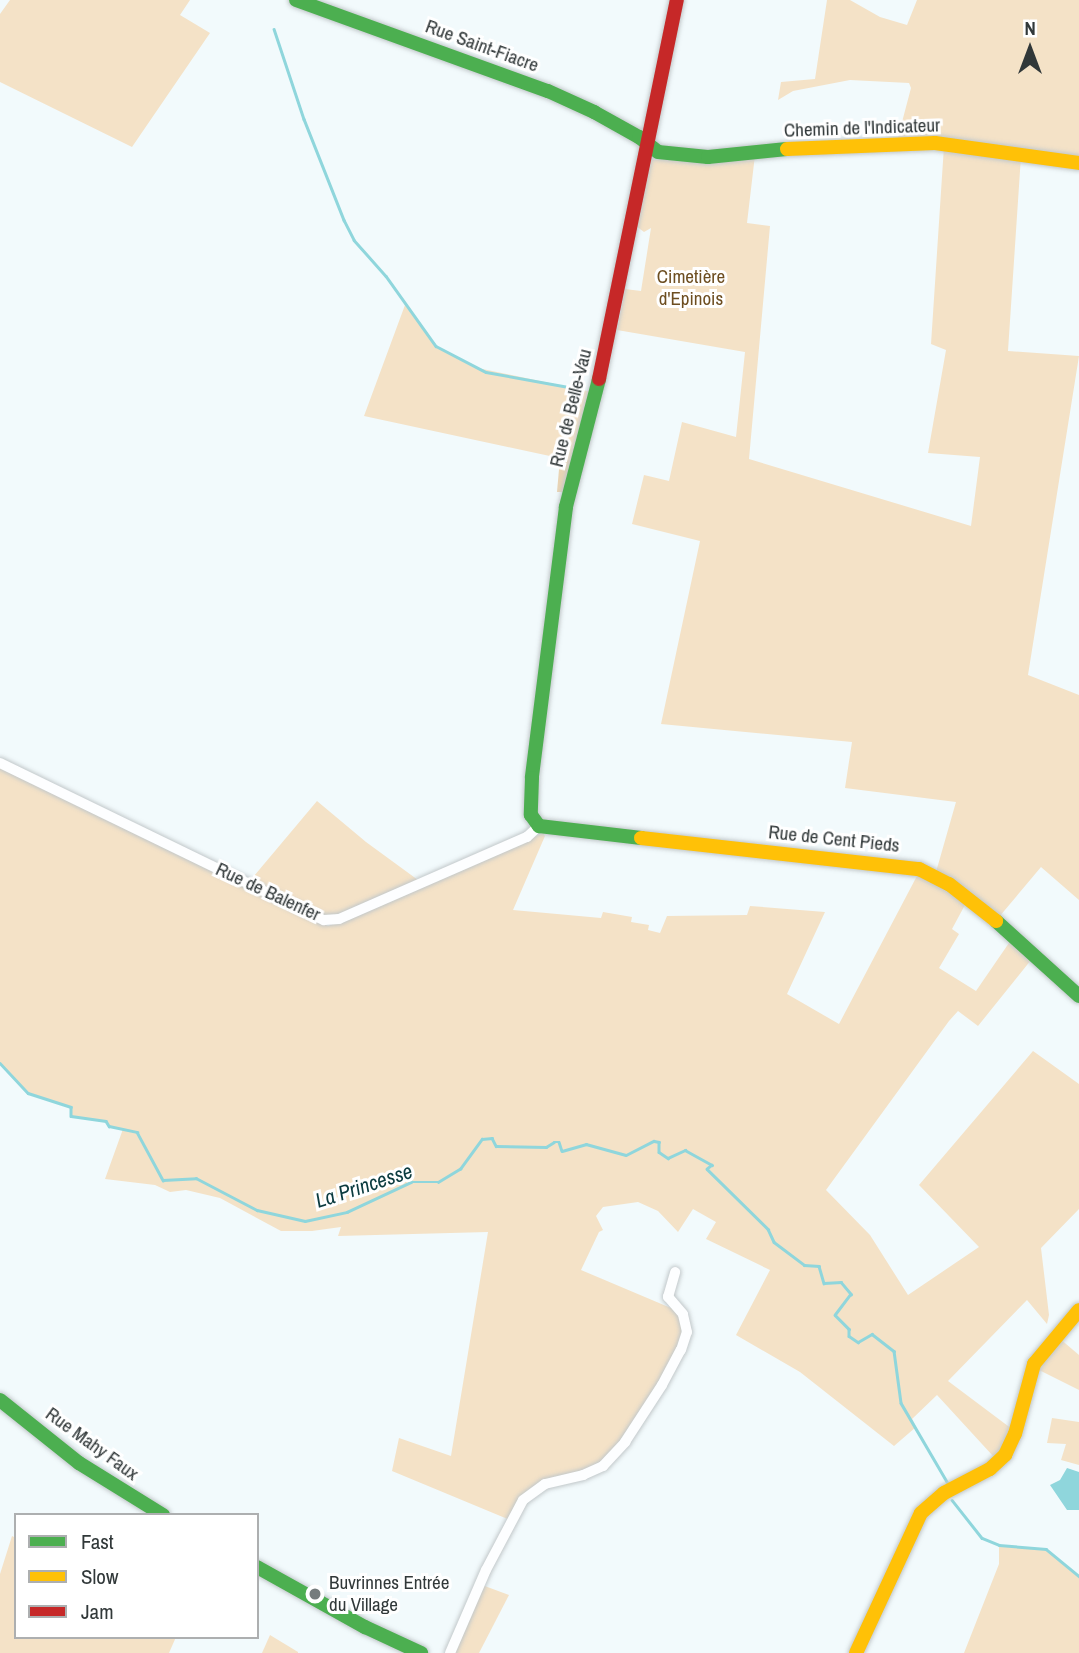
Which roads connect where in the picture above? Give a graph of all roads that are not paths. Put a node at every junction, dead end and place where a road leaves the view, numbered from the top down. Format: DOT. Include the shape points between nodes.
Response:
graph roads {
  1 [pos="296,0"];
  2 [pos="677,0"];
  3 [pos="647,145"];
  4 [pos="1079,163"];
  5 [pos="0,763"];
  6 [pos="539,826"];
  7 [pos="1079,996"];
  8 [pos="675,1272"];
  9 [pos="1079,1310"];
  10 [pos="0,1400"];
  11 [pos="160,1513"];
  12 [pos="259,1568"];
  13 [pos="421,1653"];
  14 [pos="450,1653"];
  15 [pos="856,1653"];
  1 -- 3 [label="street, Rue Saint-Fiacre" via="548,91 594,111"];
  2 -- 3 [label="street, Rue de Belle-Vau"];
  3 -- 4 [label="street, Chemin de l'Indicateur" via="658,152 708,157 815,146 935,143"];
  3 -- 6 [label="street, Rue de Belle-Vau" via="604,359 566,507 532,778 531,815"];
  5 -- 6 [label="street, Rue de Balenfer" via="324,920 339,919 527,837"];
  6 -- 7 [label="street, Rue de Cent Pieds" via="919,869 975,902"];
  8 -- 14 [label="street" via="668,1297 687,1323 677,1360 631,1433 603,1466 545,1484 523,1500"];
  9 -- 15 [label="street" via="1034,1364 1005,1455 921,1513"];
  10 -- 11 [label="street, Rue Mahy Faux" via="79,1463"];
  12 -- 13 [label="street"];
}
